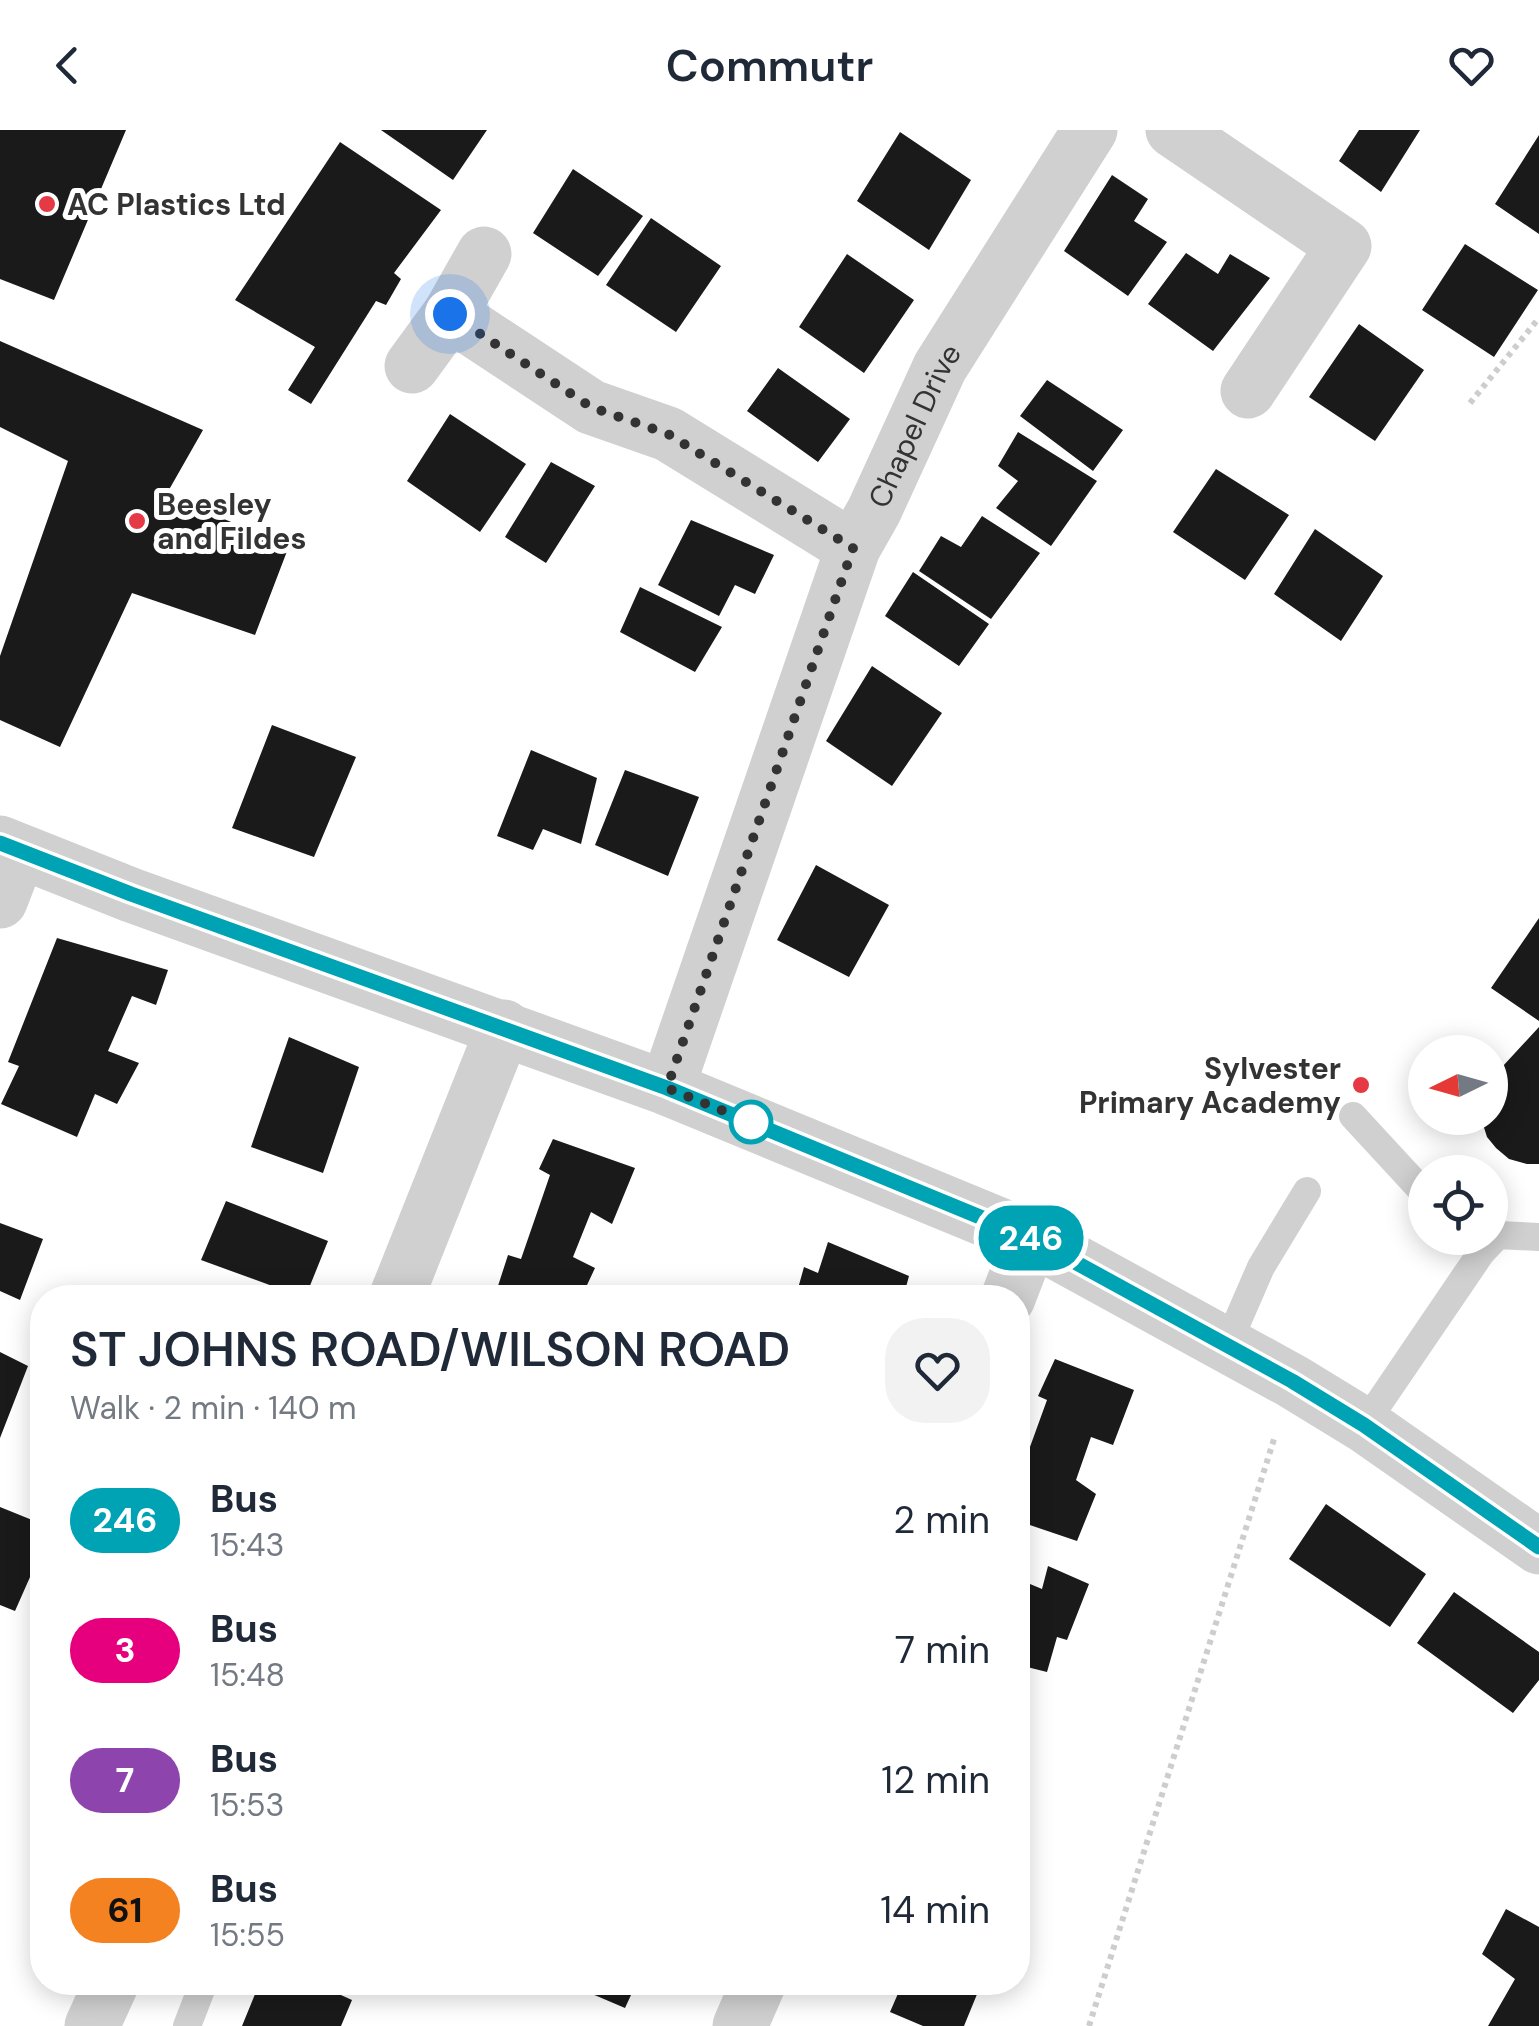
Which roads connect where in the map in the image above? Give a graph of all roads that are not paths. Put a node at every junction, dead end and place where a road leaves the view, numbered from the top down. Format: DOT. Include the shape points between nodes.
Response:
graph roads {
  1 [pos="1090,130"];
  2 [pos="1172,130"];
  3 [pos="484,254"];
  4 [pos="450,314"];
  5 [pos="412,366"];
  6 [pos="1248,391"];
  7 [pos="853,548"];
  8 [pos="6,865"];
  9 [pos="504,1027"];
  10 [pos="667,1088"];
  11 [pos="1353,1116"];
  12 [pos="1408,1176"];
  13 [pos="1307,1192"];
  14 [pos="1508,1235"];
  15 [pos="1539,1236"];
  16 [pos="1031,1238"];
  17 [pos="1467,1255"];
  18 [pos="401,1285"];
  19 [pos="1013,1285"];
  20 [pos="1228,1343"];
  21 [pos="1364,1425"];
  22 [pos="1539,1546"];
  23 [pos="106,1995"];
  24 [pos="199,1995"];
  25 [pos="753,1995"];
  26 [pos="92,2026"];
  27 [pos="187,2026"];
  28 [pos="740,2026"];
  1 -- 7 [label="street, Chapel Drive" via="940,367"];
  2 -- 6 [label="street" via="1344,246"];
  3 -- 4 [label="street"];
  4 -- 5 [label="street"];
  4 -- 7 [label="street" via="591,407 668,434"];
  7 -- 10 [label="street, Chapel Drive"];
  8 -- 9 [label="street"];
  9 -- 10 [label="street"];
  9 -- 18 [label="street"];
  10 -- 16 [label="street"];
  11 -- 12 [label="lane"];
  13 -- 20 [label="lane" via="1261,1267"];
  14 -- 15 [label="lane"];
  16 -- 19 [label="street"];
  16 -- 20 [label="street"];
  17 -- 21 [label="lane"];
  20 -- 21 [label="street"];
  21 -- 22 [label="street"];
  23 -- 26 [label="street"];
  24 -- 27 [label="lane"];
  25 -- 28 [label="street"];
}
